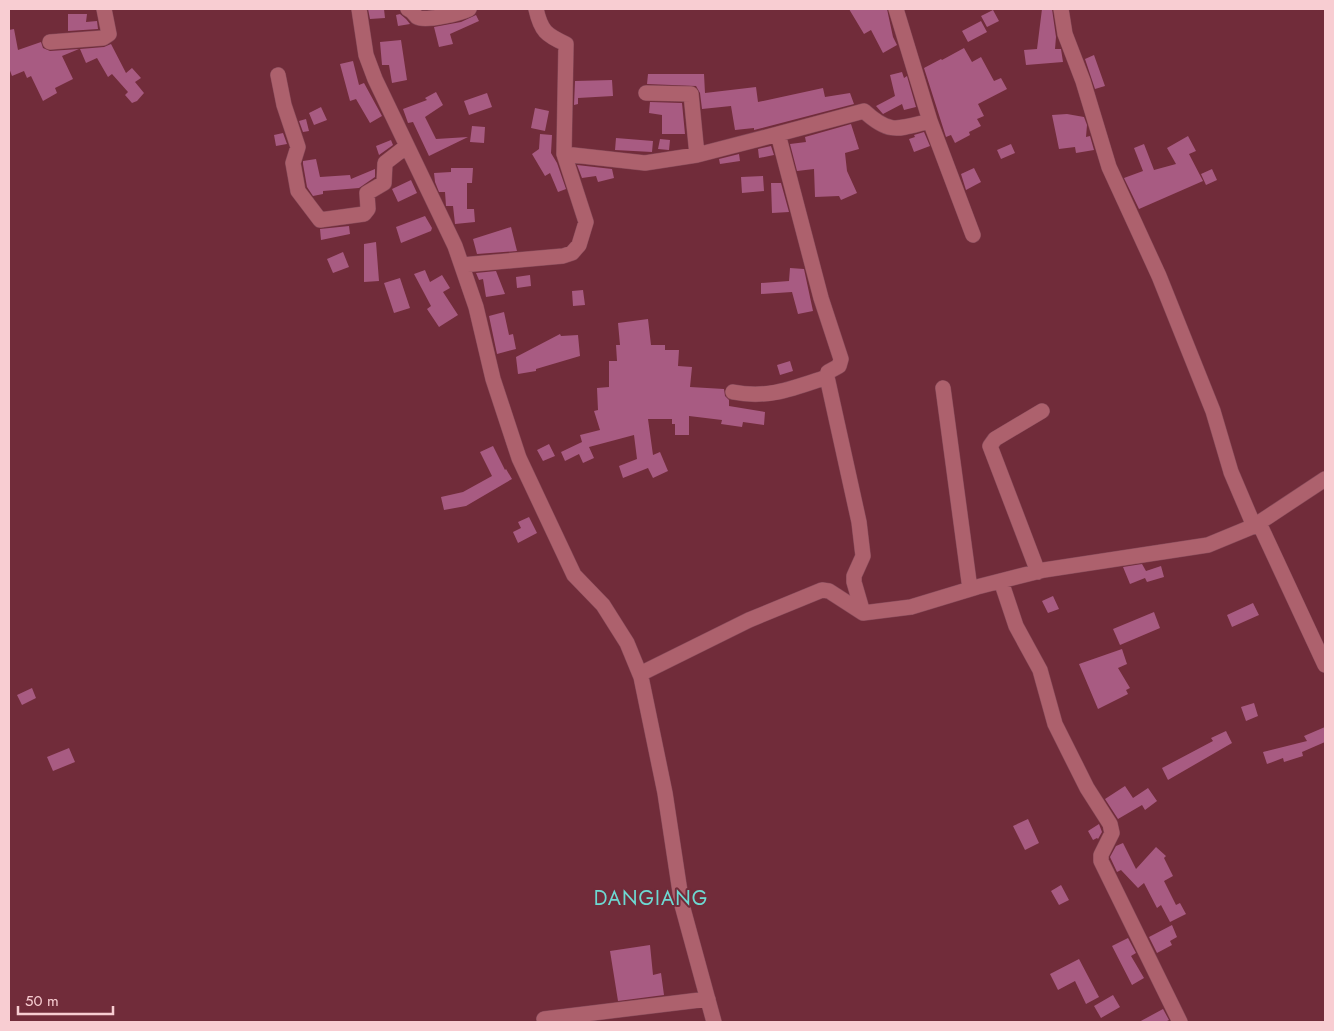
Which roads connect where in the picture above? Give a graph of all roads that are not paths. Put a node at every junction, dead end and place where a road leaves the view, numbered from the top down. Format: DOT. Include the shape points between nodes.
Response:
graph roads {
  1 [pos="104,9"];
  2 [pos="359,9"];
  3 [pos="408,9"];
  4 [pos="469,9"];
  5 [pos="536,9"];
  6 [pos="896,9"];
  7 [pos="1061,9"];
  8 [pos="50,42"];
  9 [pos="278,75"];
  10 [pos="646,93"];
  11 [pos="930,121"];
  12 [pos="778,134"];
  13 [pos="407,146"];
  14 [pos="564,154"];
  15 [pos="697,155"];
  16 [pos="973,235"];
  17 [pos="462,265"];
  18 [pos="827,377"];
  19 [pos="943,388"];
  20 [pos="733,392"];
  21 [pos="1042,411"];
  22 [pos="1325,479"];
  23 [pos="1256,524"];
  24 [pos="1038,572"];
  25 [pos="1001,581"];
  26 [pos="970,589"];
  27 [pos="863,613"];
  28 [pos="1325,665"];
  29 [pos="640,674"];
  30 [pos="708,999"];
  31 [pos="544,1019"];
  32 [pos="714,1022"];
  33 [pos="1180,1022"];
  1 -- 8 [label="street" via="109,34 103,38"];
  2 -- 13 [label="street" via="366,55 389,113"];
  3 -- 4 [label="street" via="418,18 456,14"];
  5 -- 14 [label="street" via="544,32 566,44"];
  6 -- 11 [label="street"];
  7 -- 23 [label="street" via="1065,34 1109,167 1159,276 1214,411 1231,472"];
  9 -- 13 [label="street" via="298,147 293,163 298,191 320,220 364,214 368,209 367,193 384,183 385,164"];
  10 -- 15 [label="street" via="691,94"];
  11 -- 12 [label="street" via="897,130 885,127 864,111"];
  11 -- 16 [label="street"];
  12 -- 15 [label="street"];
  12 -- 18 [label="street" via="820,298 841,359 839,366 828,372"];
  13 -- 17 [label="street"];
  14 -- 15 [label="street" via="636,163"];
  14 -- 17 [label="street" via="586,222 584,234 572,253"];
  17 -- 29 [label="street" via="493,379 519,458 574,575 603,604 628,643"];
  18 -- 20 [label="street" via="775,394"];
  18 -- 27 [label="street" via="859,522 863,556 854,582"];
  19 -- 26 [label="street"];
  21 -- 24 [label="street" via="995,439 990,446"];
  22 -- 23 [label="street"];
  23 -- 24 [label="street" via="1208,545"];
  23 -- 28 [label="street"];
  24 -- 25 [label="street"];
  25 -- 26 [label="street"];
  25 -- 33 [label="street" via="1016,626 1040,670 1055,724 1087,788 1110,824 1112,833 1101,862"];
  26 -- 27 [label="street" via="911,607"];
  27 -- 29 [label="street" via="829,590 822,590 749,620"];
  29 -- 30 [label="street" via="665,793 682,906"];
  30 -- 31 [label="street"];
  30 -- 32 [label="street"];
}
